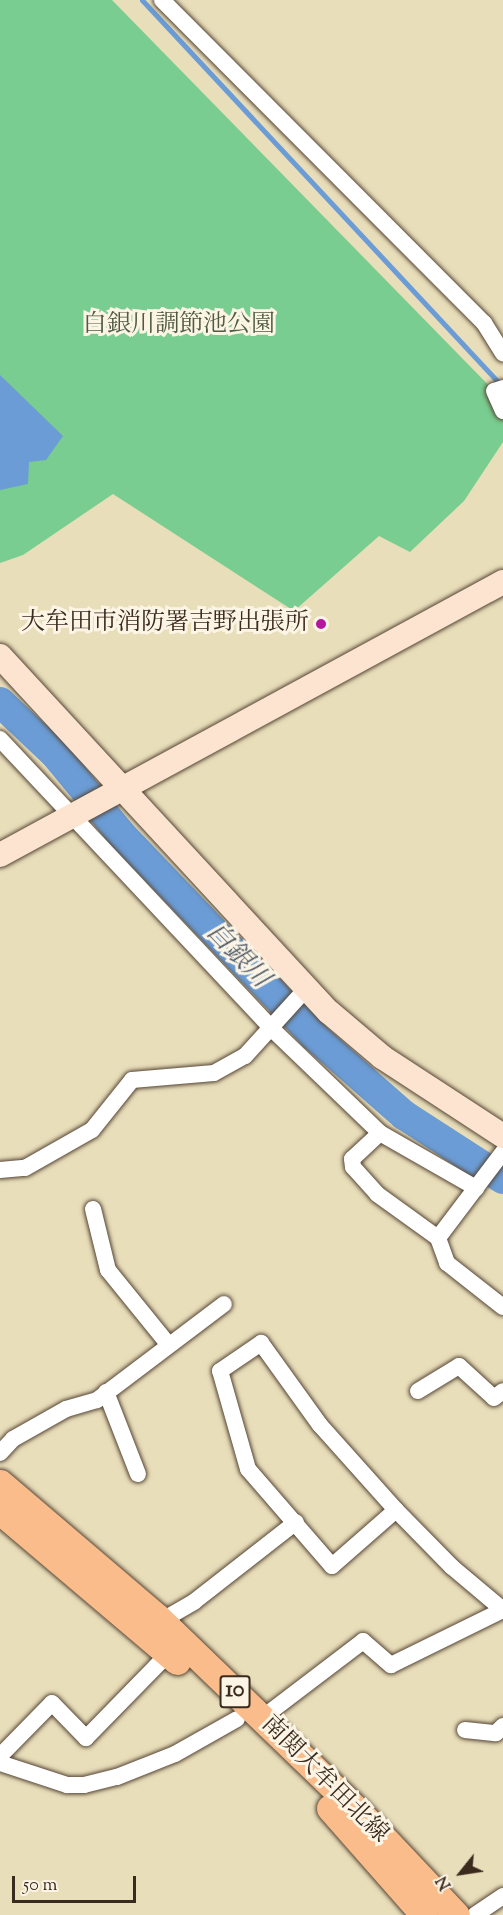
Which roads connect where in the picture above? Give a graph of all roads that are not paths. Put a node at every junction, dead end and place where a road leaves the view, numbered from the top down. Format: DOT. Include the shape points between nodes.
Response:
graph roads {
  1 [pos="162,0"];
  2 [pos="503,354"];
  3 [pos="503,388"];
  4 [pos="503,411"];
  5 [pos="503,582"];
  6 [pos="0,656"];
  7 [pos="0,739"];
  8 [pos="117,790"];
  9 [pos="74,814"];
  10 [pos="0,855"];
  11 [pos="303,992"];
  12 [pos="272,1026"];
  13 [pos="380,1133"];
  14 [pos="503,1136"];
  15 [pos="503,1152"];
  16 [pos="0,1170"];
  17 [pos="479,1184"];
  18 [pos="93,1209"];
  19 [pos="438,1238"];
  20 [pos="224,1304"];
  21 [pos="503,1307"];
  22 [pos="168,1344"];
  23 [pos="503,1390"];
  24 [pos="106,1392"];
  25 [pos="418,1392"];
  26 [pos="0,1453"];
  27 [pos="138,1474"];
  28 [pos="0,1483"];
  29 [pos="396,1510"];
  30 [pos="0,1511"];
  31 [pos="296,1522"];
  32 [pos="503,1610"];
  33 [pos="161,1621"];
  34 [pos="169,1653"];
  35 [pos="250,1718"];
  36 [pos="503,1726"];
  37 [pos="465,1730"];
  38 [pos="0,1756"];
  39 [pos="0,1763"];
  40 [pos="503,1896"];
  41 [pos="424,1915"];
  42 [pos="456,1915"];
  43 [pos="475,1915"];
  1 -- 2 [label="street" via="484,323"];
  3 -- 4 [label="street" via="494,391"];
  5 -- 8 [label="street"];
  6 -- 8 [label="street"];
  7 -- 9 [label="street"];
  8 -- 9 [label="street"];
  8 -- 11 [label="street"];
  9 -- 10 [label="street"];
  9 -- 12 [label="street"];
  11 -- 12 [label="street"];
  11 -- 14 [label="street" via="382,1057"];
  12 -- 13 [label="street"];
  12 -- 16 [label="street" via="244,1056 214,1073 132,1080 92,1130 25,1168"];
  13 -- 17 [label="street"];
  13 -- 19 [label="street" via="352,1159 353,1167 376,1194"];
  15 -- 17 [label="street"];
  17 -- 19 [label="street"];
  18 -- 22 [label="street" via="108,1270"];
  19 -- 21 [label="street" via="447,1263"];
  20 -- 22 [label="street"];
  22 -- 24 [label="street"];
  23 -- 25 [label="street" via="494,1398 459,1366"];
  24 -- 26 [label="street" via="97,1400 57,1414 13,1439"];
  24 -- 27 [label="street"];
  28 -- 33 [label="main road, 南関大牟田北線 / 10"];
  29 -- 31 [label="street" via="332,1566"];
  29 -- 31 [label="street" via="320,1425 261,1343 220,1371 248,1469"];
  29 -- 32 [label="street" via="452,1567"];
  30 -- 34 [label="main road, 南関大牟田北線 / 10"];
  31 -- 33 [label="street" via="195,1601"];
  32 -- 35 [label="street" via="391,1665 363,1641"];
  33 -- 35 [label="main road, 南関大牟田北線 / 10"];
  34 -- 35 [label="main road, 南関大牟田北線 / 10"];
  34 -- 38 [label="street" via="86,1738 52,1703"];
  35 -- 39 [label="street" via="175,1754 117,1777 84,1785 67,1785"];
  35 -- 41 [label="main road, 南関大牟田北線 / 10"];
  35 -- 42 [label="main road, 南関大牟田北線 / 10" via="357,1810"];
  36 -- 37 [label="street" via="496,1733"];
  40 -- 43 [label="street"];
}
